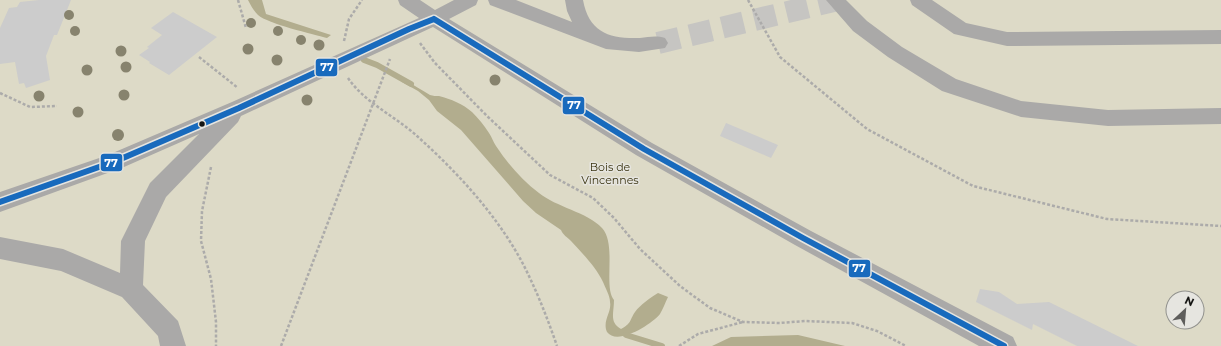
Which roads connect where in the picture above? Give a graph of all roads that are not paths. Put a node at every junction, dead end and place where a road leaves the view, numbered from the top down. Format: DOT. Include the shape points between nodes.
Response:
graph roads {
  1 [pos="407,0"];
  2 [pos="469,0"];
  3 [pos="497,0"];
  4 [pos="574,0"];
  5 [pos="835,0"];
  6 [pos="919,0"];
  7 [pos="434,19"];
  8 [pos="1221,37"];
  9 [pos="595,38"];
  10 [pos="658,43"];
  11 [pos="245,106"];
  12 [pos="1221,116"];
  13 [pos="0,202"];
  14 [pos="0,248"];
  15 [pos="131,289"];
  16 [pos="173,346"];
  17 [pos="1004,346"];
  1 -- 7 [label="street"];
  2 -- 7 [label="street"];
  3 -- 9 [label="street"];
  4 -- 9 [label="street" via="575,11 580,21"];
  5 -- 12 [label="street" via="860,26 895,52 949,85 1021,109 1108,118"];
  6 -- 8 [label="street" via="961,29 1007,39"];
  7 -- 11 [label="street"];
  7 -- 17 [label="street" via="644,149"];
  9 -- 10 [label="street" via="618,44"];
  11 -- 13 [label="street" via="116,161"];
  11 -- 15 [label="street" via="158,190 133,241"];
  14 -- 15 [label="street" via="63,260"];
  15 -- 16 [label="street" via="169,330"];
}
